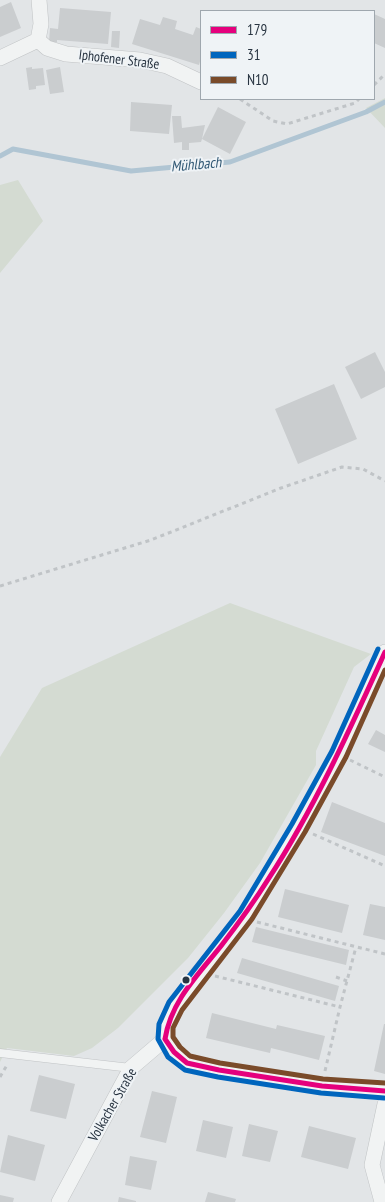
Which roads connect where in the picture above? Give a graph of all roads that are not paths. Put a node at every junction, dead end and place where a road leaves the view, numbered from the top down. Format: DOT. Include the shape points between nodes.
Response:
graph roads {
  1 [pos="39,0"];
  2 [pos="38,40"];
  3 [pos="0,58"];
  4 [pos="200,82"];
  5 [pos="385,652"];
  6 [pos="165,1039"];
  7 [pos="0,1053"];
  8 [pos="131,1068"];
  9 [pos="385,1091"];
  10 [pos="385,1104"];
  11 [pos="60,1202"];
  12 [pos="382,1202"];
  1 -- 2 [label="street" via="41,24"];
  2 -- 3 [label="street"];
  2 -- 4 [label="street, Iphofener Straße" via="47,48 66,54 140,60 167,66"];
  5 -- 6 [label="street" via="339,754 299,828 243,918 175,1006 166,1026"];
  6 -- 8 [label="street, Volkacher Straße"];
  6 -- 9 [label="street" via="187,1063 322,1086"];
  7 -- 8 [label="lane"];
  8 -- 11 [label="street, Volkacher Straße"];
  10 -- 12 [label="street" via="372,1165"];
}
